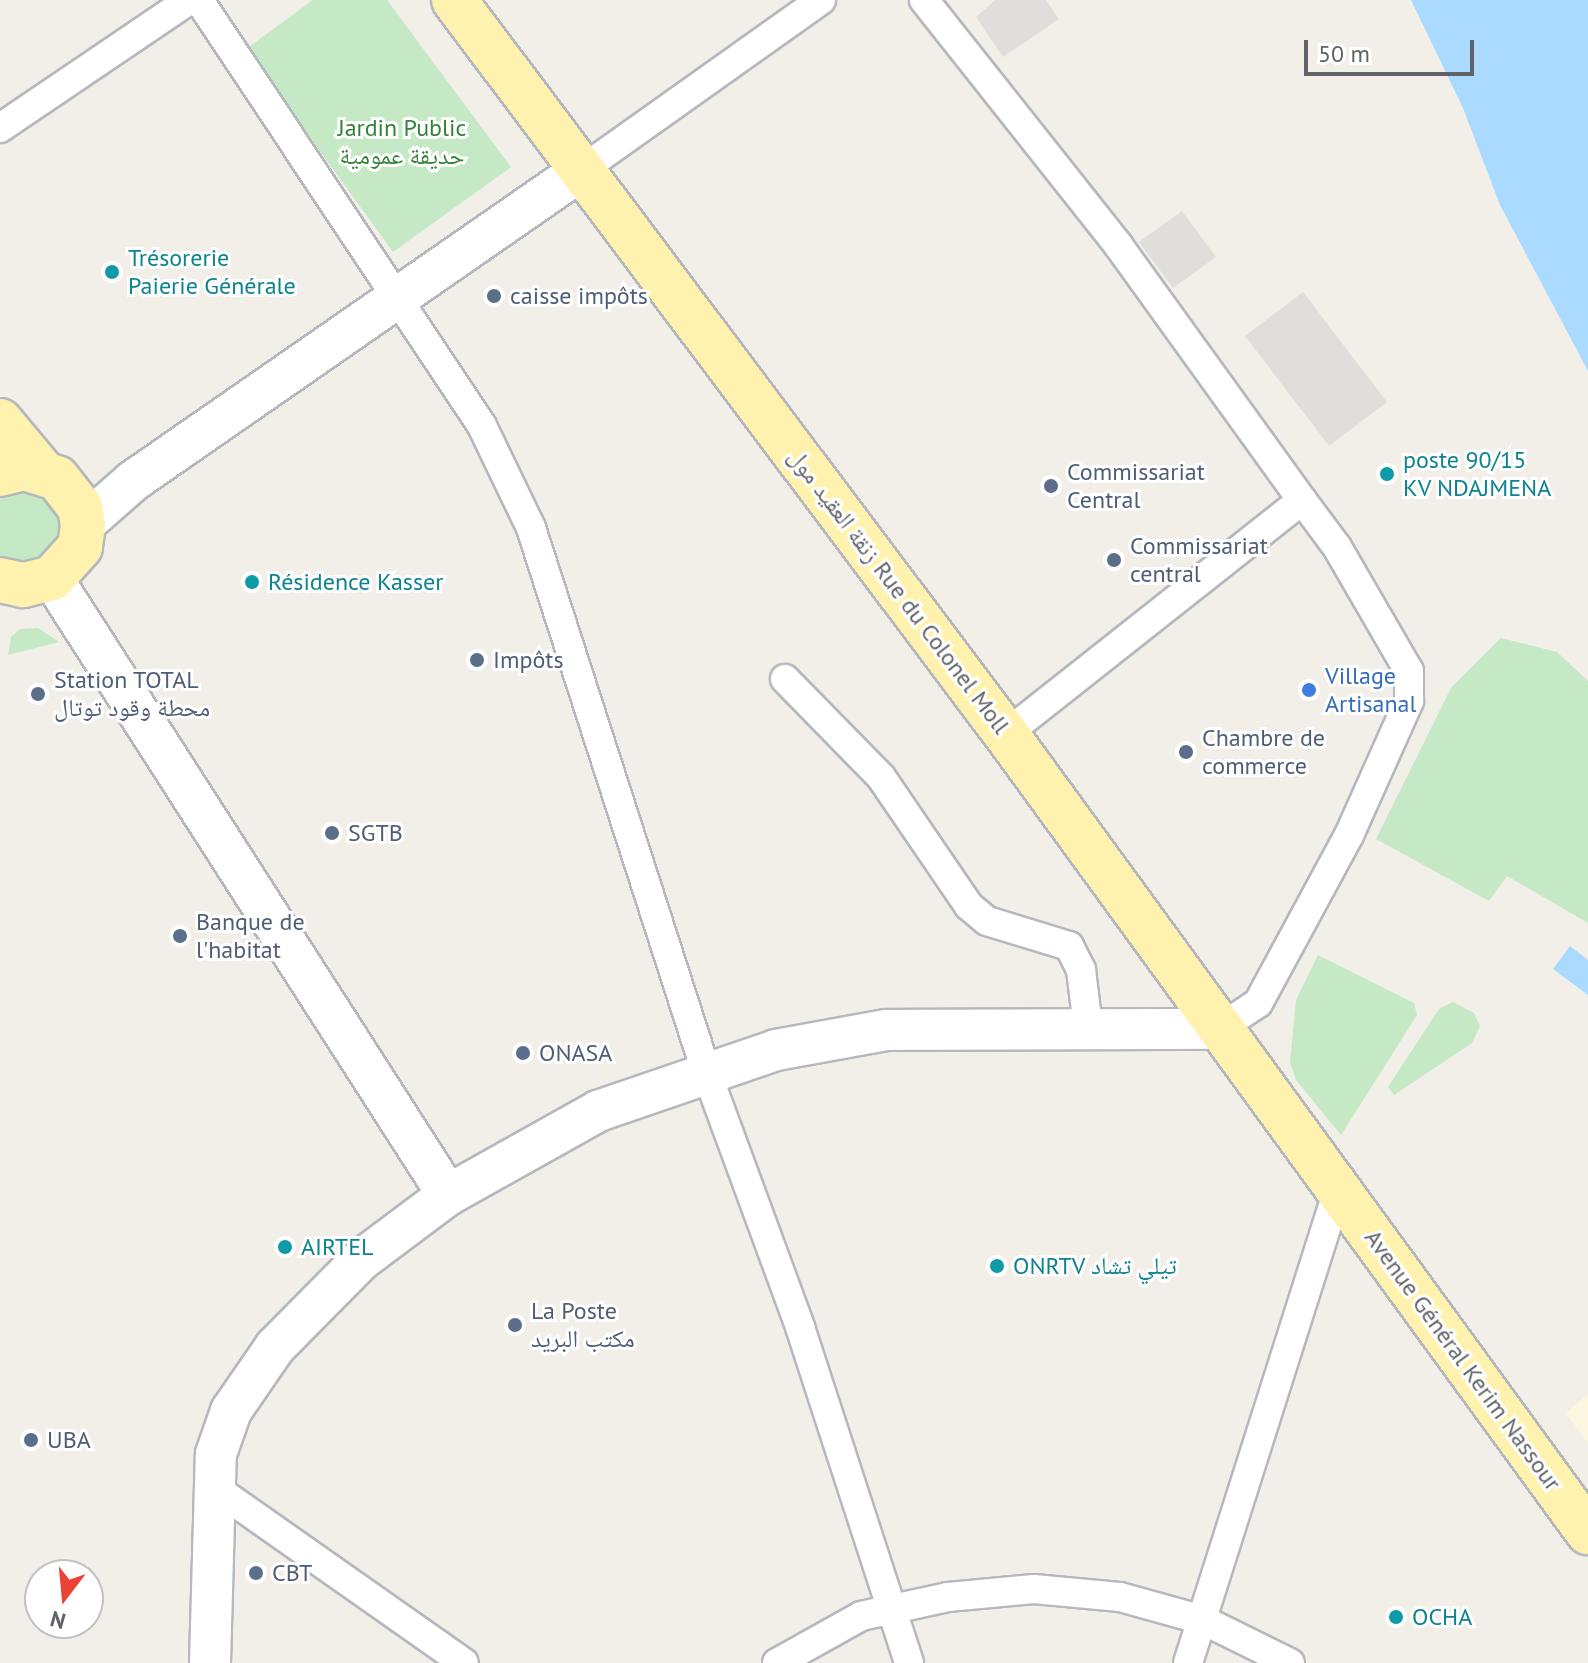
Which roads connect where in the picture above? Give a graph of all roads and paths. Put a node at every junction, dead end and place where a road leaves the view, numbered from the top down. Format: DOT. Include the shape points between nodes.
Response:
graph roads {
  1 [pos="189,0"];
  2 [pos="199,0"];
  3 [pos="454,0"];
  4 [pos="821,0"];
  5 [pos="924,0"];
  6 [pos="0,128"];
  7 [pos="583,169"];
  8 [pos="396,296"];
  9 [pos="0,421"];
  10 [pos="173,455"];
  11 [pos="33,474"];
  12 [pos="1302,500"];
  13 [pos="83,525"];
  14 [pos="52,578"];
  15 [pos="3,585"];
  16 [pos="785,679"];
  17 [pos="1006,734"];
  18 [pos="1088,1027"];
  19 [pos="1219,1029"];
  20 [pos="706,1071"];
  21 [pos="1339,1187"];
  22 [pos="448,1195"];
  23 [pos="215,1488"];
  24 [pos="1588,1532"];
  25 [pos="892,1609"];
  26 [pos="1203,1620"];
  27 [pos="210,1663"];
  28 [pos="464,1663"];
  29 [pos="777,1663"];
  30 [pos="909,1663"];
  31 [pos="1188,1663"];
  32 [pos="1290,1663"];
  1 -- 6 [label="street"];
  2 -- 8 [label="street"];
  3 -- 7 [label="main road, زنقة العقيد مول Rue du Colonel Moll"];
  4 -- 7 [label="street"];
  5 -- 12 [label="street" via="1118,245"];
  7 -- 8 [label="street"];
  7 -- 17 [label="main road, زنقة العقيد مول Rue du Colonel Moll"];
  8 -- 10 [label="street"];
  8 -- 20 [label="street" via="482,426 531,528"];
  9 -- 11 [label="main road"];
  10 -- 11 [label="street" via="100,475"];
  10 -- 13 [label="street" via="103,502"];
  11 -- 13 [label="main road" via="80,507"];
  12 -- 17 [label="street"];
  12 -- 19 [label="street" via="1387,626 1409,671 1409,701 1349,835 1258,1003"];
  13 -- 14 [label="main road" via="80,547"];
  14 -- 15 [label="main road"];
  14 -- 22 [label="street"];
  16 -- 18 [label="street" via="881,777 969,906 987,921 1069,946 1081,970"];
  17 -- 19 [label="main road, زنقة العقيد مول Rue du Colonel Moll"];
  18 -- 19 [label="street" via="1164,1033"];
  18 -- 20 [label="street" via="886,1030 776,1050"];
  19 -- 21 [label="main road, زنقة العقيد مول Rue du Colonel Moll"];
  20 -- 22 [label="street" via="598,1111"];
  20 -- 25 [label="street" via="800,1327"];
  21 -- 24 [label="main road, Avenue Général Kerim Nassour"];
  21 -- 26 [label="street"];
  22 -- 23 [label="street" via="361,1260 249,1380 216,1454"];
  23 -- 27 [label="street"];
  23 -- 28 [label="street"];
  25 -- 26 [label="street" via="991,1591 1056,1590 1120,1597"];
  25 -- 29 [label="street" via="861,1616"];
  25 -- 30 [label="street"];
  26 -- 31 [label="street"];
  26 -- 32 [label="street"];
}
